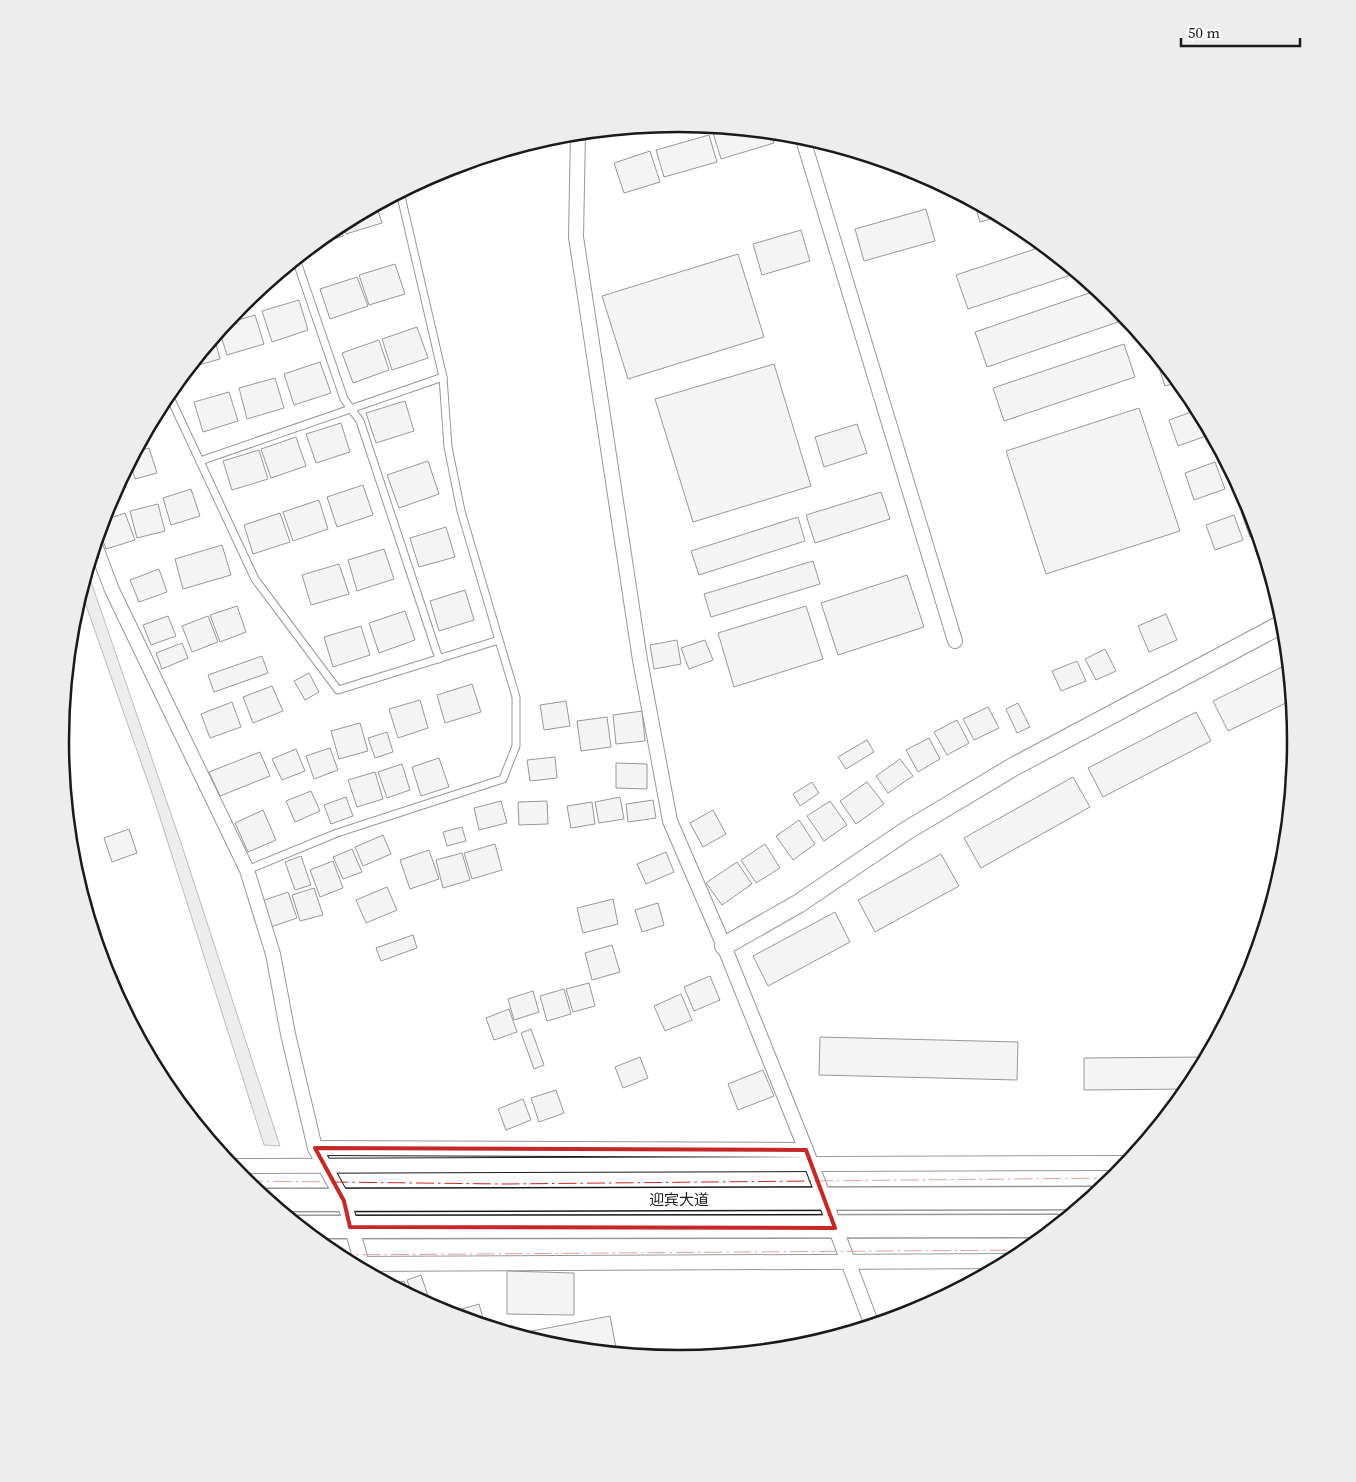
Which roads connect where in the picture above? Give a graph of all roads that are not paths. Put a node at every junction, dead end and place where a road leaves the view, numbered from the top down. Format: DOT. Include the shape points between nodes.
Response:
graph roads {
  1 [pos="578,140"];
  2 [pos="805,145"];
  3 [pos="402,199"];
  4 [pos="298,265"];
  5 [pos="443,377"];
  6 [pos="172,402"];
  7 [pos="352,410"];
  8 [pos="200,461"];
  9 [pos="98,554"];
  10 [pos="1277,627"];
  11 [pos="499,640"];
  12 [pos="955,641"];
  13 [pos="439,659"];
  14 [pos="247,870"];
  15 [pos="724,946"];
  16 [pos="315,1148"];
  17 [pos="806,1150"];
  18 [pos="1117,1163"];
  19 [pos="812,1164"];
  20 [pos="241,1166"];
  21 [pos="325,1166"];
  22 [pos="1081,1198"];
  23 [pos="277,1200"];
  24 [pos="825,1200"];
  25 [pos="344,1201"];
  26 [pos="1046,1226"];
  27 [pos="311,1227"];
  28 [pos="350,1227"];
  29 [pos="835,1228"];
  30 [pos="357,1259"];
  31 [pos="995,1261"];
  32 [pos="848,1262"];
  33 [pos="368,1266"];
  34 [pos="870,1319"];
  1 -- 15 [label="street" via="576,237 644,679 670,821"];
  2 -- 12 [label="street"];
  3 -- 5 [label="lane"];
  4 -- 7 [label="lane" via="344,399"];
  5 -- 7 [label="lane"];
  5 -- 11 [label="lane" via="448,447 461,511"];
  6 -- 8 [label="lane"];
  7 -- 8 [label="lane"];
  7 -- 13 [label="lane" via="360,421"];
  8 -- 13 [label="lane" via="255,579 338,690"];
  9 -- 14 [label="street" via="112,590"];
  10 -- 15 [label="street" via="1014,767 906,831 798,904"];
  11 -- 13 [label="lane"];
  11 -- 14 [label="lane" via="516,697 516,746 503,779 337,833"];
  14 -- 16 [label="street" via="273,954"];
  15 -- 17 [label="street"];
  16 -- 17 [label="street"];
  16 -- 21 [label="street"];
  17 -- 19 [label="street"];
  18 -- 19 [label="street"];
  19 -- 21 [label="street"];
  19 -- 24 [label="street"];
  20 -- 21 [label="street"];
  21 -- 25 [label="street"];
  22 -- 24 [label="main road, 迎宾大道"];
  23 -- 25 [label="main road, 迎宾大道"];
  24 -- 25 [label="main road, 迎宾大道"];
  24 -- 29 [label="street"];
  25 -- 28 [label="street"];
  26 -- 29 [label="main road, 迎宾大道"];
  27 -- 28 [label="main road, 迎宾大道"];
  28 -- 29 [label="main road, 迎宾大道"];
  28 -- 30 [label="street"];
  29 -- 32 [label="street"];
  31 -- 32 [label="street"];
  32 -- 33 [label="street"];
  32 -- 34 [label="street"];
}
